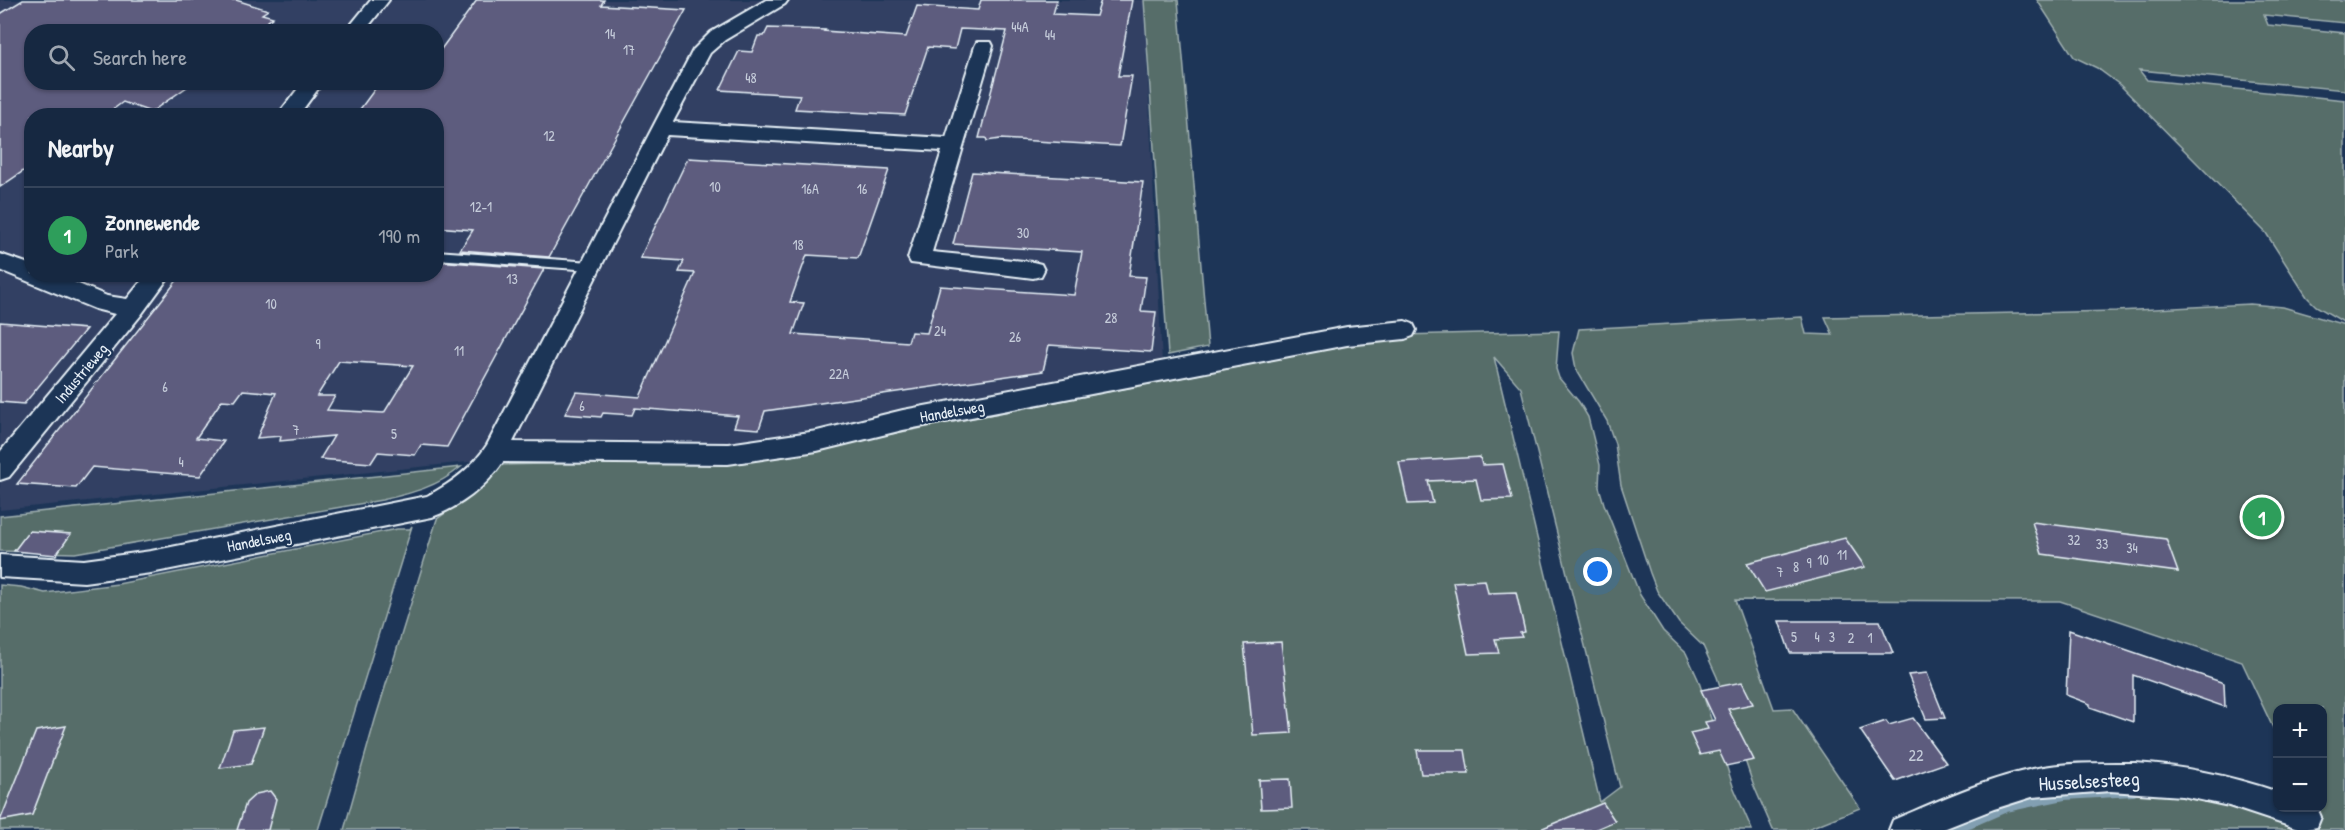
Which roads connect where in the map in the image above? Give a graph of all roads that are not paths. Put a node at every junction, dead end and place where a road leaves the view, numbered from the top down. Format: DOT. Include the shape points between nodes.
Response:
graph roads {
  1 [pos="380,0"];
  2 [pos="779,0"];
  3 [pos="360,24"];
  4 [pos="984,46"];
  5 [pos="308,90"];
  6 [pos="293,108"];
  7 [pos="660,128"];
  8 [pos="952,145"];
  9 [pos="444,256"];
  10 [pos="0,262"];
  11 [pos="591,266"];
  12 [pos="1033,270"];
  13 [pos="24,271"];
  14 [pos="52,282"];
  15 [pos="154,282"];
  16 [pos="133,309"];
  17 [pos="1405,330"];
  18 [pos="496,452"];
  19 [pos="0,470"];
  20 [pos="0,566"];
  21 [pos="2273,805"];
  22 [pos="1904,830"];
  1 -- 3 [label="street"];
  2 -- 7 [label="street, Handelsweg" via="728,30 702,51"];
  4 -- 8 [label="street"];
  5 -- 6 [label="street"];
  7 -- 8 [label="street"];
  7 -- 11 [label="street, Handelsweg"];
  8 -- 12 [label="street" via="919,258"];
  9 -- 11 [label="lane"];
  10 -- 13 [label="street"];
  11 -- 18 [label="street, Handelsweg"];
  14 -- 16 [label="street" via="103,303"];
  15 -- 16 [label="street, Industrieweg"];
  16 -- 19 [label="street, Industrieweg"];
  17 -- 18 [label="street, Handelsweg" via="1347,336 903,420 817,441 728,454"];
  18 -- 20 [label="street, Handelsweg" via="474,480 432,506 151,562 84,571"];
  21 -- 22 [label="street, Husselsesteeg" via="2233,791 2183,781 2065,779 2026,784"];
}
